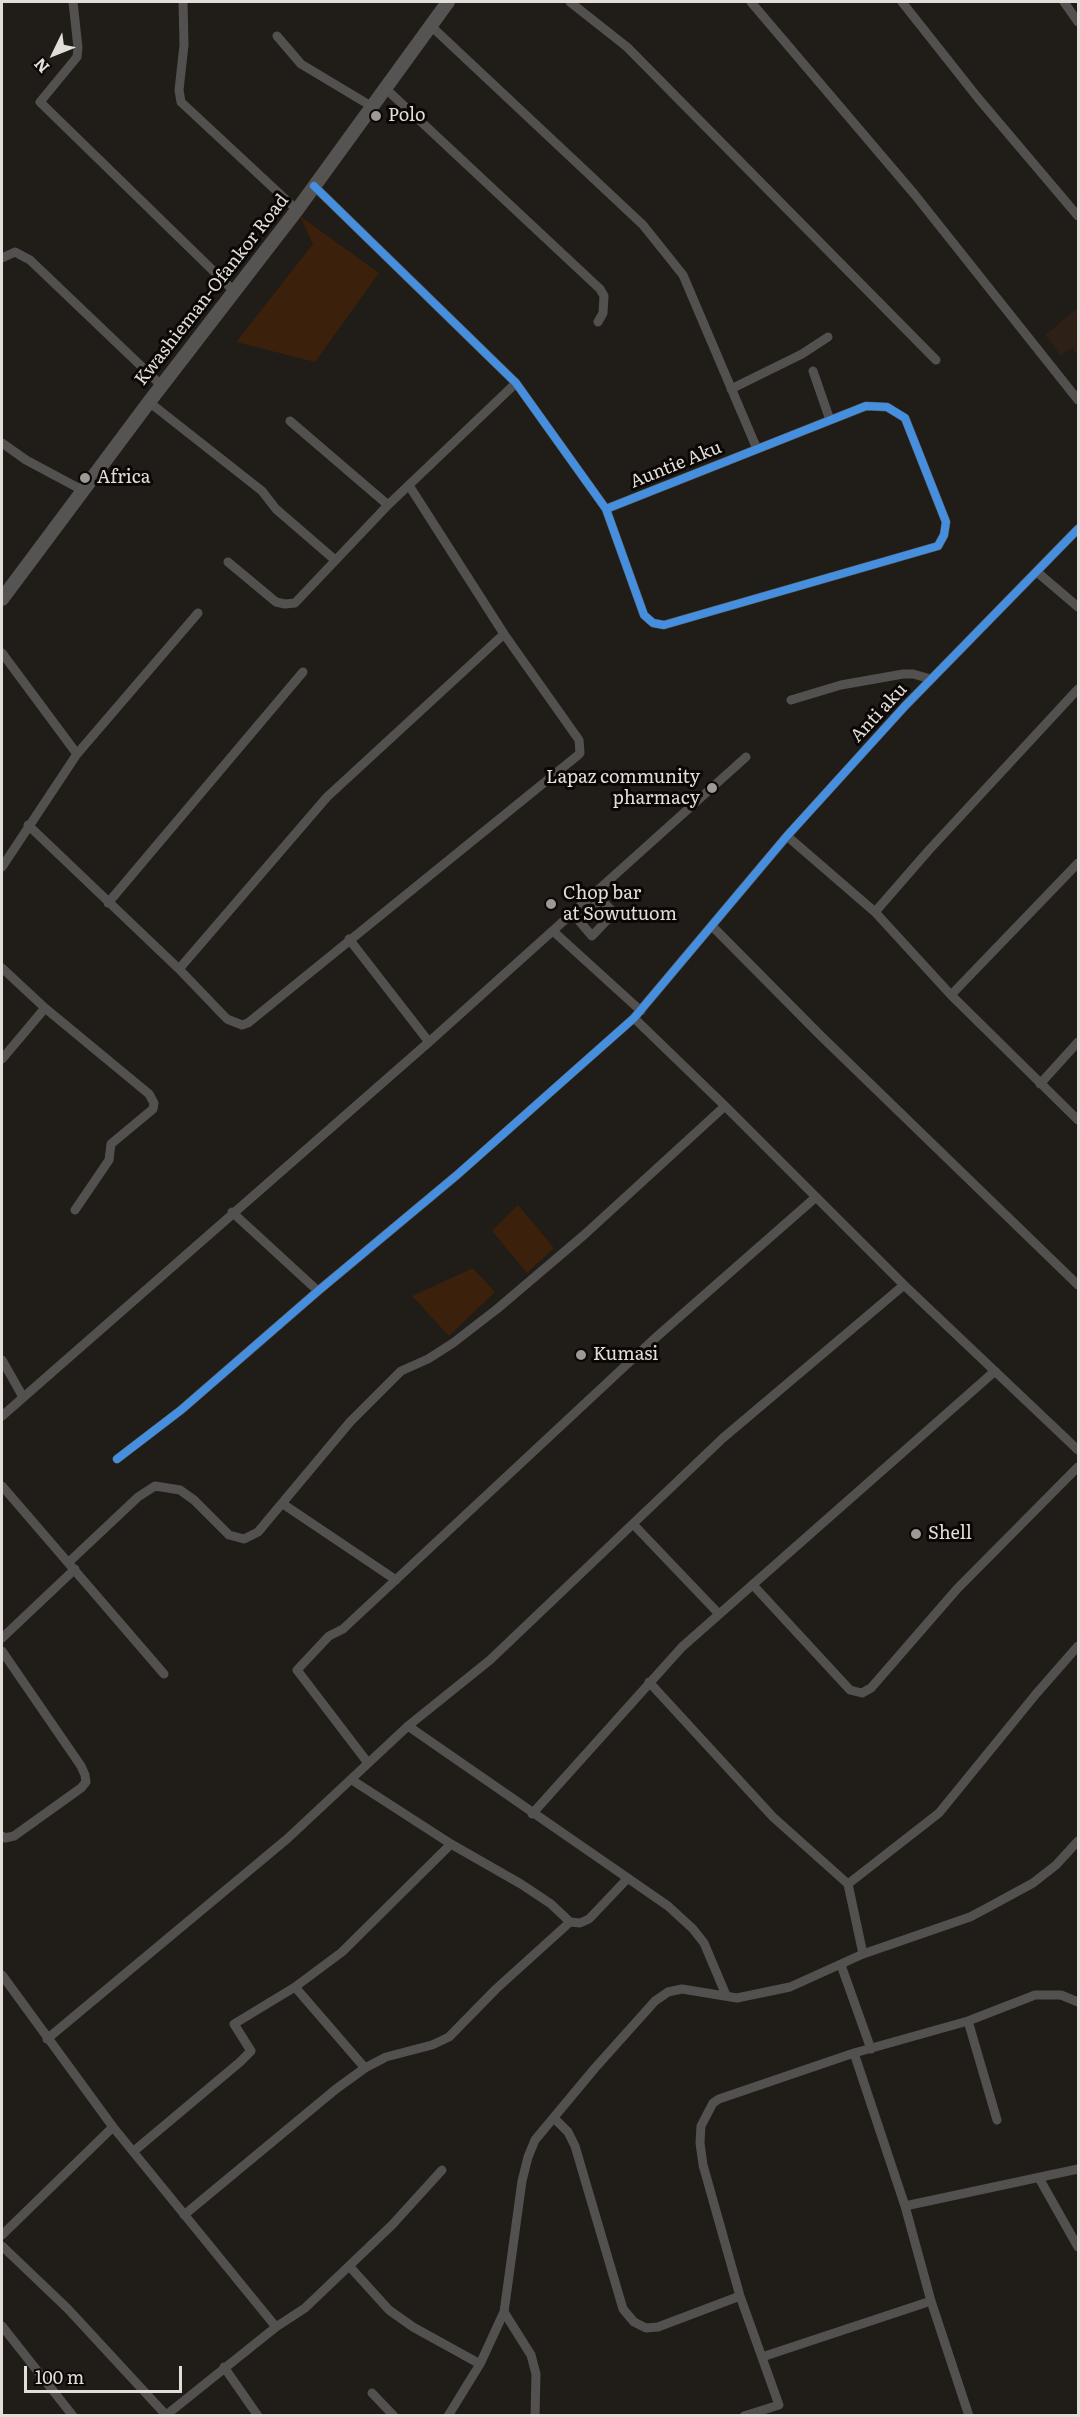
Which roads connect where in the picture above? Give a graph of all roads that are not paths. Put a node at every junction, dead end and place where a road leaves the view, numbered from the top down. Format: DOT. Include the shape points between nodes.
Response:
graph roads {
  1 [pos="73,2"];
  2 [pos="183,2"];
  3 [pos="448,2"];
  4 [pos="570,2"];
  5 [pos="752,2"];
  6 [pos="902,2"];
  7 [pos="1064,2"];
  8 [pos="1078,22"];
  9 [pos="431,26"];
  10 [pos="277,36"];
  11 [pos="385,88"];
  12 [pos="371,106"];
  13 [pos="314,186"];
  14 [pos="297,210"];
  15 [pos="1078,216"];
  16 [pos="2,258"];
  17 [pos="236,292"];
  18 [pos="598,322"];
  19 [pos="828,337"];
  20 [pos="936,360"];
  21 [pos="813,371"];
  22 [pos="516,383"];
  23 [pos="162,386"];
  24 [pos="731,388"];
  25 [pos="1078,400"];
  26 [pos="149,402"];
  27 [pos="830,420"];
  28 [pos="290,421"];
  29 [pos="2,443"];
  30 [pos="757,449"];
  31 [pos="410,487"];
  32 [pos="84,491"];
  33 [pos="388,506"];
  34 [pos="606,509"];
  35 [pos="1078,529"];
  36 [pos="335,560"];
  37 [pos="228,562"];
  38 [pos="1037,572"];
  39 [pos="2,599"];
  40 [pos="1078,608"];
  41 [pos="198,613"];
  42 [pos="504,634"];
  43 [pos="2,653"];
  44 [pos="303,672"];
  45 [pos="932,679"];
  46 [pos="1078,689"];
  47 [pos="791,700"];
  48 [pos="77,754"];
  49 [pos="746,757"];
  50 [pos="28,825"];
  51 [pos="787,836"];
  52 [pos="1078,863"];
  53 [pos="2,867"];
  54 [pos="108,903"];
  55 [pos="875,912"];
  56 [pos="712,926"];
  57 [pos="554,931"];
  58 [pos="349,939"];
  59 [pos="2,968"];
  60 [pos="178,969"];
  61 [pos="951,995"];
  62 [pos="45,1008"];
  63 [pos="638,1015"];
  64 [pos="429,1042"];
  65 [pos="1078,1042"];
  66 [pos="2,1059"];
  67 [pos="1040,1084"];
  68 [pos="726,1106"];
  69 [pos="1078,1120"];
  70 [pos="816,1197"];
  71 [pos="75,1210"];
  72 [pos="232,1212"];
  73 [pos="904,1285"];
  74 [pos="1078,1285"];
  75 [pos="318,1290"];
  76 [pos="2,1360"];
  77 [pos="995,1371"];
  78 [pos="23,1397"];
  79 [pos="2,1416"];
  80 [pos="1078,1450"];
  81 [pos="117,1460"];
  82 [pos="1078,1467"];
  83 [pos="2,1486"];
  84 [pos="283,1504"];
  85 [pos="634,1525"];
  86 [pos="72,1565"];
  87 [pos="396,1580"];
  88 [pos="753,1585"];
  89 [pos="719,1614"];
  90 [pos="2,1638"];
  91 [pos="1078,1646"];
  92 [pos="2,1651"];
  93 [pos="164,1674"];
  94 [pos="649,1682"];
  95 [pos="408,1726"];
  96 [pos="368,1763"];
  97 [pos="352,1780"];
  98 [pos="532,1814"];
  99 [pos="2,1836"];
  100 [pos="1078,1841"];
  101 [pos="451,1845"];
  102 [pos="628,1878"];
  103 [pos="848,1884"];
  104 [pos="570,1922"];
  105 [pos="863,1954"];
  106 [pos="841,1965"];
  107 [pos="2,1975"];
  108 [pos="295,1987"];
  109 [pos="726,1995"];
  110 [pos="1078,2002"];
  111 [pos="968,2021"];
  112 [pos="47,2039"];
  113 [pos="871,2049"];
  114 [pos="854,2053"];
  115 [pos="365,2068"];
  116 [pos="554,2118"];
  117 [pos="997,2120"];
  118 [pos="113,2127"];
  119 [pos="134,2151"];
  120 [pos="1078,2169"];
  121 [pos="442,2170"];
  122 [pos="1039,2178"];
  123 [pos="905,2206"];
  124 [pos="184,2215"];
  125 [pos="2,2235"];
  126 [pos="1078,2247"];
  127 [pos="2,2248"];
  128 [pos="350,2267"];
  129 [pos="740,2296"];
  130 [pos="931,2301"];
  131 [pos="504,2312"];
  132 [pos="2,2326"];
  133 [pos="276,2327"];
  134 [pos="762,2357"];
  135 [pos="480,2364"];
  136 [pos="225,2367"];
  137 [pos="372,2392"];
  138 [pos="779,2405"];
  139 [pos="73,2415"];
  140 [pos="166,2415"];
  141 [pos="258,2415"];
  142 [pos="394,2415"];
  143 [pos="448,2415"];
  144 [pos="535,2415"];
  145 [pos="744,2415"];
  146 [pos="782,2415"];
  147 [pos="969,2415"];
  1 -- 17 [label="street" via="77,57 40,102"];
  2 -- 14 [label="street" via="181,102"];
  3 -- 9 [label="main road, Kwashieman-Ofankor Road"];
  4 -- 20 [label="street" via="627,47"];
  5 -- 25 [label="street" via="915,195"];
  6 -- 15 [label="street"];
  7 -- 8 [label="street"];
  9 -- 11 [label="main road, Kwashieman-Ofankor Road"];
  9 -- 24 [label="street" via="643,225 683,275"];
  10 -- 12 [label="street" via="302,64"];
  11 -- 12 [label="main road, Kwashieman-Ofankor Road"];
  11 -- 18 [label="street" via="600,289 604,296 603,313"];
  12 -- 13 [label="main road, Kwashieman-Ofankor Road"];
  13 -- 14 [label="main road, Kwashieman-Ofankor Road"];
  13 -- 22 [label="street"];
  14 -- 17 [label="main road, Kwashieman-Ofankor Road"];
  16 -- 23 [label="street" via="15,252 30,260"];
  17 -- 23 [label="main road, Kwashieman-Ofankor Road"];
  19 -- 24 [label="street"];
  21 -- 27 [label="street"];
  22 -- 31 [label="street"];
  22 -- 34 [label="street"];
  23 -- 26 [label="main road, Kwashieman-Ofankor Road"];
  24 -- 30 [label="street"];
  26 -- 32 [label="main road, Kwashieman-Ofankor Road"];
  26 -- 36 [label="street" via="262,491 276,509"];
  27 -- 30 [label="street, Auntie Aku"];
  27 -- 34 [label="street, Auntie Aku" via="866,406 887,407 905,418 946,522 945,535 938,546 664,625 653,623 644,615"];
  28 -- 33 [label="street"];
  29 -- 32 [label="street"];
  30 -- 34 [label="street, Auntie Aku"];
  31 -- 33 [label="street"];
  31 -- 42 [label="street"];
  32 -- 39 [label="main road, Kwashieman-Ofankor Road"];
  33 -- 36 [label="street"];
  35 -- 38 [label="street, Anti aku"];
  36 -- 37 [label="street" via="295,603 285,604 276,602"];
  38 -- 40 [label="street"];
  38 -- 45 [label="street, Anti aku"];
  41 -- 48 [label="street"];
  42 -- 58 [label="street" via="579,740 580,753"];
  42 -- 60 [label="street" via="338,786"];
  43 -- 48 [label="street"];
  44 -- 54 [label="street"];
  45 -- 47 [label="street" via="903,674 841,685"];
  45 -- 51 [label="street, Anti aku"];
  46 -- 55 [label="street"];
  48 -- 50 [label="street"];
  49 -- 57 [label="street"];
  50 -- 53 [label="street"];
  50 -- 54 [label="street"];
  51 -- 55 [label="street"];
  51 -- 56 [label="street, Anti aku"];
  52 -- 61 [label="street"];
  54 -- 60 [label="street"];
  55 -- 61 [label="street"];
  56 -- 63 [label="street, Anti aku"];
  56 -- 74 [label="street"];
  57 -- 63 [label="street"];
  57 -- 64 [label="street"];
  58 -- 60 [label="street" via="242,1025 227,1019"];
  58 -- 64 [label="street"];
  59 -- 62 [label="street"];
  61 -- 67 [label="street"];
  62 -- 66 [label="street"];
  62 -- 71 [label="street" via="154,1102 153,1109 111,1144 108,1160"];
  63 -- 68 [label="street"];
  63 -- 75 [label="street, Anti aku" via="457,1175"];
  64 -- 72 [label="street"];
  65 -- 67 [label="street"];
  67 -- 69 [label="street"];
  68 -- 70 [label="street"];
  68 -- 84 [label="street" via="497,1309 453,1343 401,1371 350,1422"];
  70 -- 73 [label="street"];
  70 -- 87 [label="street" via="653,1340"];
  72 -- 75 [label="street"];
  72 -- 78 [label="street"];
  73 -- 77 [label="street"];
  73 -- 85 [label="street" via="723,1438"];
  75 -- 81 [label="street, Anti aku" via="181,1410"];
  76 -- 78 [label="street"];
  77 -- 80 [label="street"];
  77 -- 88 [label="street"];
  78 -- 79 [label="street"];
  82 -- 88 [label="street" via="957,1589 871,1688 862,1693 850,1690"];
  83 -- 86 [label="street"];
  84 -- 86 [label="street" via="258,1532 244,1539 229,1535 180,1490 155,1486 138,1497"];
  84 -- 87 [label="street"];
  85 -- 89 [label="street"];
  85 -- 95 [label="street" via="490,1660"];
  86 -- 90 [label="street"];
  86 -- 93 [label="street"];
  87 -- 96 [label="street" via="343,1629 329,1636 297,1670"];
  88 -- 89 [label="street"];
  89 -- 94 [label="street"];
  91 -- 103 [label="street" via="939,1813"];
  92 -- 99 [label="street" via="81,1766 86,1782 14,1836"];
  94 -- 98 [label="street"];
  94 -- 103 [label="street" via="773,1817"];
  95 -- 96 [label="street"];
  95 -- 98 [label="street"];
  96 -- 97 [label="street"];
  97 -- 101 [label="street"];
  97 -- 112 [label="street"];
  98 -- 102 [label="street"];
  100 -- 105 [label="street" via="1033,1883 970,1917"];
  101 -- 104 [label="street" via="521,1884"];
  101 -- 108 [label="street" via="342,1952"];
  102 -- 104 [label="street" via="589,1919"];
  102 -- 109 [label="street" via="693,1929 704,1943"];
  103 -- 105 [label="street"];
  104 -- 115 [label="street" via="449,2037 386,2057"];
  105 -- 106 [label="street"];
  106 -- 109 [label="street" via="790,1987 743,1998"];
  106 -- 113 [label="street"];
  107 -- 112 [label="street"];
  108 -- 115 [label="street"];
  108 -- 119 [label="street" via="234,2024 251,2050"];
  109 -- 116 [label="street" via="682,1989 668,1992 640,2018"];
  110 -- 111 [label="street" via="1060,1995 1035,1995"];
  111 -- 113 [label="street"];
  111 -- 117 [label="street"];
  112 -- 118 [label="street"];
  113 -- 114 [label="street"];
  114 -- 123 [label="street"];
  114 -- 129 [label="street" via="719,2099 706,2114 700,2143 703,2165"];
  115 -- 124 [label="street"];
  116 -- 129 [label="street" via="575,2146 623,2309 633,2322 646,2328 658,2327"];
  116 -- 131 [label="street" via="536,2140 524,2173"];
  118 -- 119 [label="street"];
  118 -- 125 [label="street"];
  119 -- 124 [label="street"];
  120 -- 122 [label="street"];
  121 -- 128 [label="street"];
  122 -- 123 [label="street"];
  122 -- 126 [label="street"];
  123 -- 130 [label="street"];
  124 -- 133 [label="street"];
  127 -- 140 [label="street" via="68,2309"];
  128 -- 133 [label="street" via="305,2308"];
  128 -- 135 [label="street" via="389,2310"];
  129 -- 134 [label="street"];
  130 -- 134 [label="street"];
  130 -- 147 [label="street"];
  131 -- 135 [label="street"];
  131 -- 144 [label="street" via="531,2355 536,2374"];
  132 -- 139 [label="street"];
  133 -- 136 [label="street"];
  134 -- 138 [label="street"];
  135 -- 143 [label="street"];
  136 -- 140 [label="street"];
  136 -- 141 [label="street"];
  137 -- 142 [label="street"];
  138 -- 145 [label="street"];
  138 -- 146 [label="street"];
}
